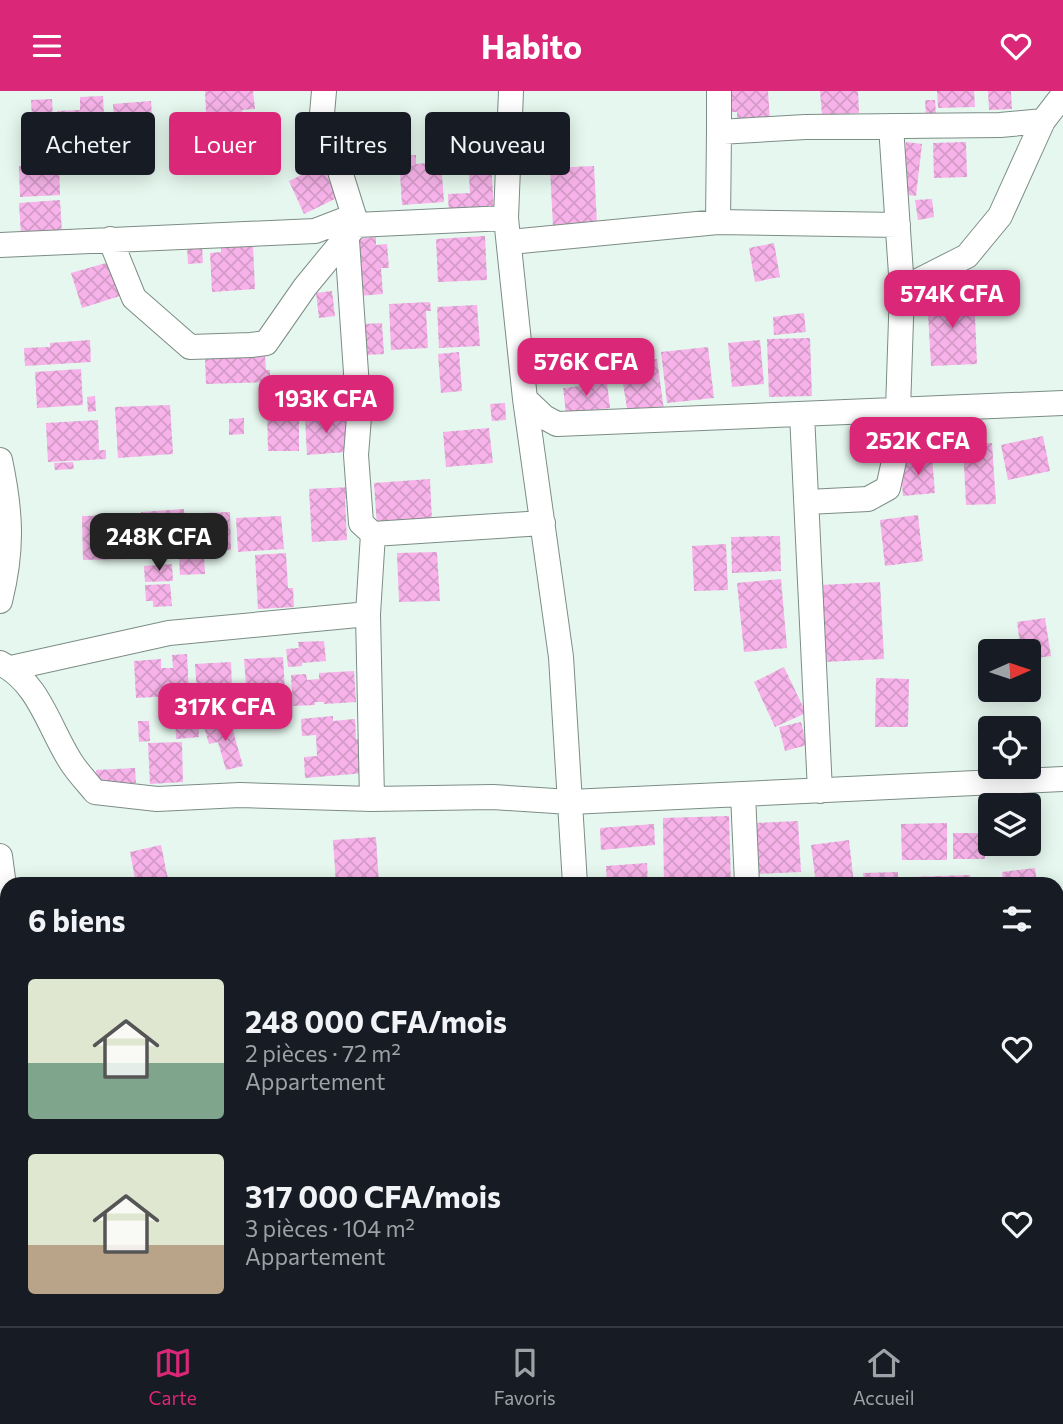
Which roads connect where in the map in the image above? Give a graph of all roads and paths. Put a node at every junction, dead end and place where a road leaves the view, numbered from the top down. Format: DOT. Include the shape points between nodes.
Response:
graph roads {
  1 [pos="324,91"];
  2 [pos="510,91"];
  3 [pos="719,91"];
  4 [pos="1063,95"];
  5 [pos="1043,121"];
  6 [pos="891,126"];
  7 [pos="719,132"];
  8 [pos="506,218"];
  9 [pos="718,222"];
  10 [pos="898,225"];
  11 [pos="110,239"];
  12 [pos="346,240"];
  13 [pos="510,242"];
  14 [pos="0,246"];
  15 [pos="902,289"];
  16 [pos="525,399"];
  17 [pos="1063,403"];
  18 [pos="898,410"];
  19 [pos="802,414"];
  20 [pos="0,460"];
  21 [pos="807,502"];
  22 [pos="543,523"];
  23 [pos="373,534"];
  24 [pos="0,601"];
  25 [pos="368,614"];
  26 [pos="6,666"];
  27 [pos="1063,779"];
  28 [pos="820,791"];
  29 [pos="743,794"];
  30 [pos="372,799"];
  31 [pos="570,802"];
  32 [pos="0,856"];
  33 [pos="3,877"];
  34 [pos="575,877"];
  35 [pos="747,877"];
  1 -- 11 [label="street" via="322,114 354,216 315,230"];
  2 -- 8 [label="street"];
  3 -- 7 [label="street"];
  4 -- 5 [label="street"];
  5 -- 6 [label="street"];
  5 -- 15 [label="street" via="1000,216 967,256"];
  6 -- 7 [label="street"];
  6 -- 10 [label="street"];
  7 -- 9 [label="street"];
  8 -- 12 [label="street" via="356,225"];
  8 -- 13 [label="street"];
  9 -- 10 [label="street"];
  9 -- 13 [label="street"];
  10 -- 15 [label="street"];
  11 -- 12 [label="street" via="134,298 190,347 267,343 305,287"];
  11 -- 14 [label="street"];
  12 -- 23 [label="street" via="359,417 356,455 361,523"];
  13 -- 16 [label="street"];
  15 -- 18 [label="street"];
  16 -- 19 [label="street" via="557,424"];
  16 -- 22 [label="street"];
  17 -- 18 [label="street"];
  18 -- 19 [label="street"];
  18 -- 21 [label="street" via="888,488 868,499"];
  19 -- 21 [label="street"];
  20 -- 24 [label="street" via="11,529"];
  21 -- 28 [label="street"];
  22 -- 23 [label="street"];
  22 -- 31 [label="street" via="561,657"];
  23 -- 25 [label="street"];
  25 -- 26 [label="street" via="169,633"];
  25 -- 30 [label="street"];
  26 -- 30 [label="street" via="49,716 71,762 95,792 157,799 240,795"];
  27 -- 28 [label="street"];
  28 -- 29 [label="street"];
  29 -- 31 [label="street"];
  29 -- 35 [label="street"];
  30 -- 31 [label="street" via="493,797"];
  31 -- 34 [label="street"];
  32 -- 33 [label="street"];
}
